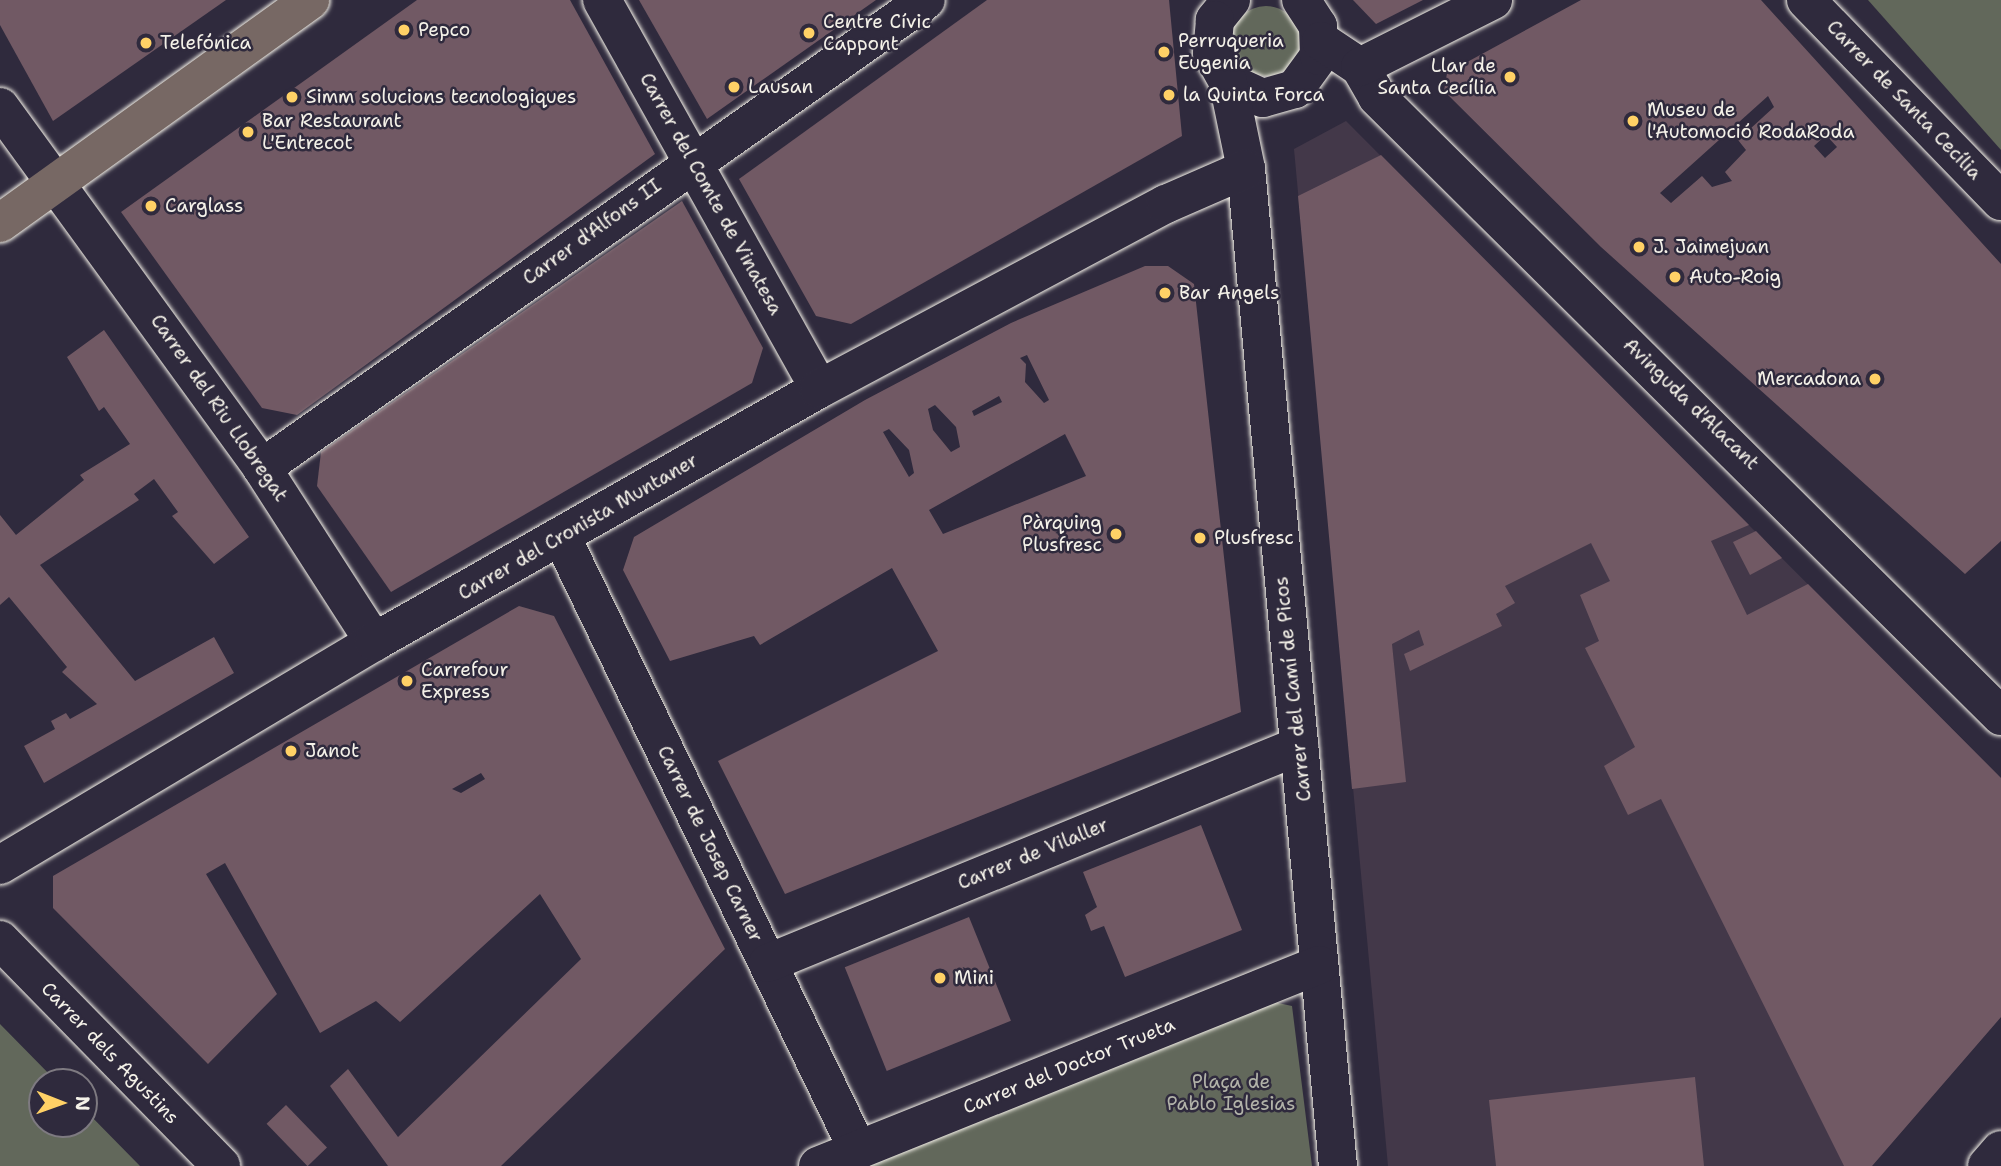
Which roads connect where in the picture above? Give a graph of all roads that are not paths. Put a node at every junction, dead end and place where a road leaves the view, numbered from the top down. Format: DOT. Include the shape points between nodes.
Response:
graph roads {
  1 [pos="310,0"];
  2 [pos="602,0"];
  3 [pos="926,0"];
  4 [pos="1231,0"];
  5 [pos="1301,0"];
  6 [pos="1493,0"];
  7 [pos="1806,0"];
  8 [pos="1321,41"];
  9 [pos="1228,82"];
  10 [pos="1368,82"];
  11 [pos="1289,90"];
  12 [pos="0,107"];
  13 [pos="1243,151"];
  14 [pos="692,159"];
  15 [pos="57,178"];
  16 [pos="2001,201"];
  17 [pos="1166,204"];
  18 [pos="1248,221"];
  19 [pos="0,223"];
  20 [pos="819,389"];
  21 [pos="262,468"];
  22 [pos="562,538"];
  23 [pos="374,642"];
  24 [pos="2001,716"];
  25 [pos="1299,746"];
  26 [pos="0,865"];
  27 [pos="0,940"];
  28 [pos="768,963"];
  29 [pos="1319,965"];
  30 [pos="858,1150"];
  31 [pos="2001,1150"];
  32 [pos="221,1166"];
  33 [pos="818,1166"];
  34 [pos="1338,1166"];
  35 [pos="1987,1166"];
  1 -- 15 [label="main road"];
  2 -- 14 [label="street, Carrer del Comte de Vinatesa"];
  3 -- 14 [label="street, Carrer d'Alfons II"];
  4 -- 9 [label="street, Carrer del Camí de Picos" via="1210,37 1217,69"];
  5 -- 8 [label="street" via="1313,13"];
  6 -- 10 [label="street"];
  7 -- 16 [label="street, Carrer de Santa Cecília"];
  8 -- 10 [label="street, Avinguda d'Alacant"];
  8 -- 11 [label="street, Carrer del Camí de Picos"];
  9 -- 11 [label="street" via="1250,95"];
  9 -- 13 [label="street, Carrer del Camí de Picos"];
  10 -- 11 [label="street"];
  10 -- 24 [label="street, Avinguda d'Alacant"];
  11 -- 13 [label="street, Carrer del Camí de Picos"];
  12 -- 15 [label="street, Carrer del Riu Llobregat" via="15,135"];
  13 -- 17 [label="street, Carrer del Cronista Muntaner"];
  13 -- 18 [label="street, Carrer del Camí de Picos"];
  14 -- 20 [label="street, Carrer del Comte de Vinatesa"];
  14 -- 21 [label="street, Carrer d'Alfons II"];
  15 -- 19 [label="main road"];
  15 -- 21 [label="street, Carrer del Riu Llobregat"];
  17 -- 18 [label="street"];
  17 -- 20 [label="street, Carrer del Cronista Muntaner"];
  18 -- 25 [label="street, Carrer del Camí de Picos"];
  20 -- 22 [label="street, Carrer del Cronista Muntaner"];
  21 -- 23 [label="street, Carrer del Riu Llobregat"];
  22 -- 23 [label="street, Carrer del Cronista Muntaner"];
  22 -- 28 [label="street, Carrer de Josep Carner"];
  23 -- 26 [label="street, Carrer del Cronista Muntaner"];
  25 -- 28 [label="street, Carrer de Vilaller"];
  25 -- 29 [label="street, Carrer del Camí de Picos"];
  27 -- 32 [label="street, Carrer dels Agustins"];
  28 -- 30 [label="street, Carrer de Josep Carner"];
  29 -- 30 [label="street, Carrer del Doctor Trueta"];
  29 -- 34 [label="street, Carrer del Camí de Picos"];
  30 -- 33 [label="street, Carrer del Doctor Trueta"];
  31 -- 35 [label="street"];
}
